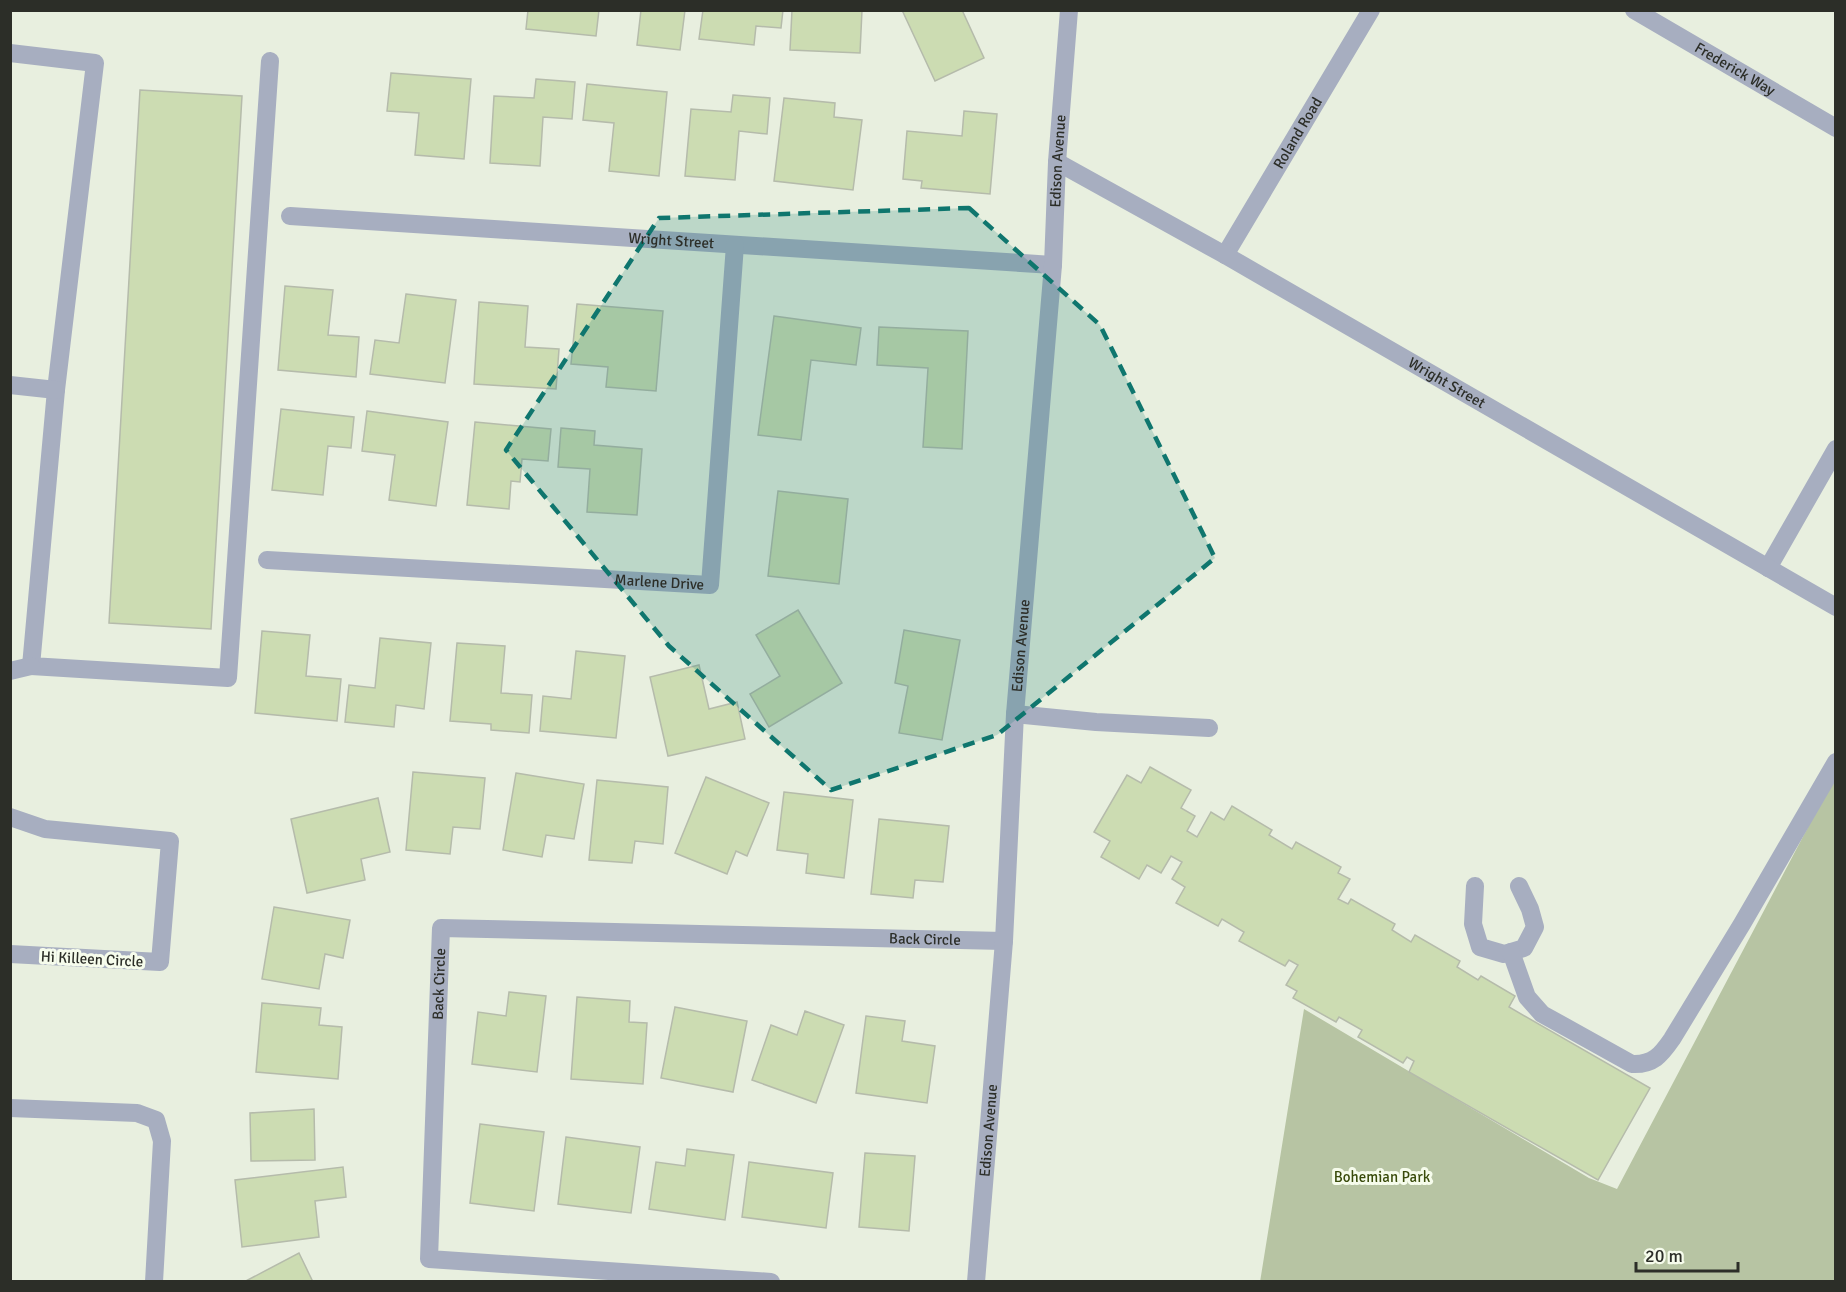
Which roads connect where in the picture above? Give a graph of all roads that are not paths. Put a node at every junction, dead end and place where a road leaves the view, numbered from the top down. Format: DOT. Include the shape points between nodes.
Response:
graph roads {
  1 [pos="1069,10"];
  2 [pos="1371,10"];
  3 [pos="1634,10"];
  4 [pos="10,53"];
  5 [pos="270,61"];
  6 [pos="1836,128"];
  7 [pos="1057,162"];
  8 [pos="290,216"];
  9 [pos="735,245"];
  10 [pos="1226,255"];
  11 [pos="1053,264"];
  12 [pos="10,385"];
  13 [pos="56,390"];
  14 [pos="1836,449"];
  15 [pos="267,560"];
  16 [pos="1768,568"];
  17 [pos="1836,607"];
  18 [pos="31,666"];
  19 [pos="10,671"];
  20 [pos="1015,714"];
  21 [pos="1209,728"];
  22 [pos="1836,762"];
  23 [pos="10,817"];
  24 [pos="1475,886"];
  25 [pos="1519,886"];
  26 [pos="1004,941"];
  27 [pos="1511,952"];
  28 [pos="10,954"];
  29 [pos="10,1108"];
  30 [pos="154,1281"];
  31 [pos="771,1281"];
  32 [pos="976,1281"];
  1 -- 7 [label="street, Edison Avenue"];
  2 -- 10 [label="street, Roland Road"];
  3 -- 6 [label="street, Frederick Way"];
  4 -- 13 [label="street" via="94,63"];
  5 -- 18 [label="street" via="228,678"];
  7 -- 10 [label="street, Wright Street"];
  7 -- 11 [label="street, Edison Avenue"];
  8 -- 9 [label="street, Wright Street"];
  9 -- 11 [label="street, Wright Street"];
  9 -- 15 [label="street, Marlene Drive" via="710,585"];
  10 -- 16 [label="street, Wright Street"];
  11 -- 20 [label="street, Edison Avenue"];
  12 -- 13 [label="street"];
  13 -- 18 [label="street"];
  14 -- 16 [label="street"];
  16 -- 17 [label="street, Wright Street"];
  18 -- 19 [label="street"];
  20 -- 21 [label="street"];
  20 -- 26 [label="street, Edison Avenue"];
  22 -- 27 [label="street" via="1672,1040 1652,1062 1632,1064 1542,1014 1527,997"];
  23 -- 28 [label="street, Hi Killeen Circle" via="45,829 170,841 159,962"];
  24 -- 27 [label="street" via="1473,924 1480,947 1504,954"];
  25 -- 27 [label="street" via="1535,927 1524,948"];
  26 -- 31 [label="street, Back Circle" via="441,928 429,1259"];
  26 -- 32 [label="street, Edison Avenue"];
  29 -- 30 [label="street" via="136,1113 156,1120 162,1141"];
}
